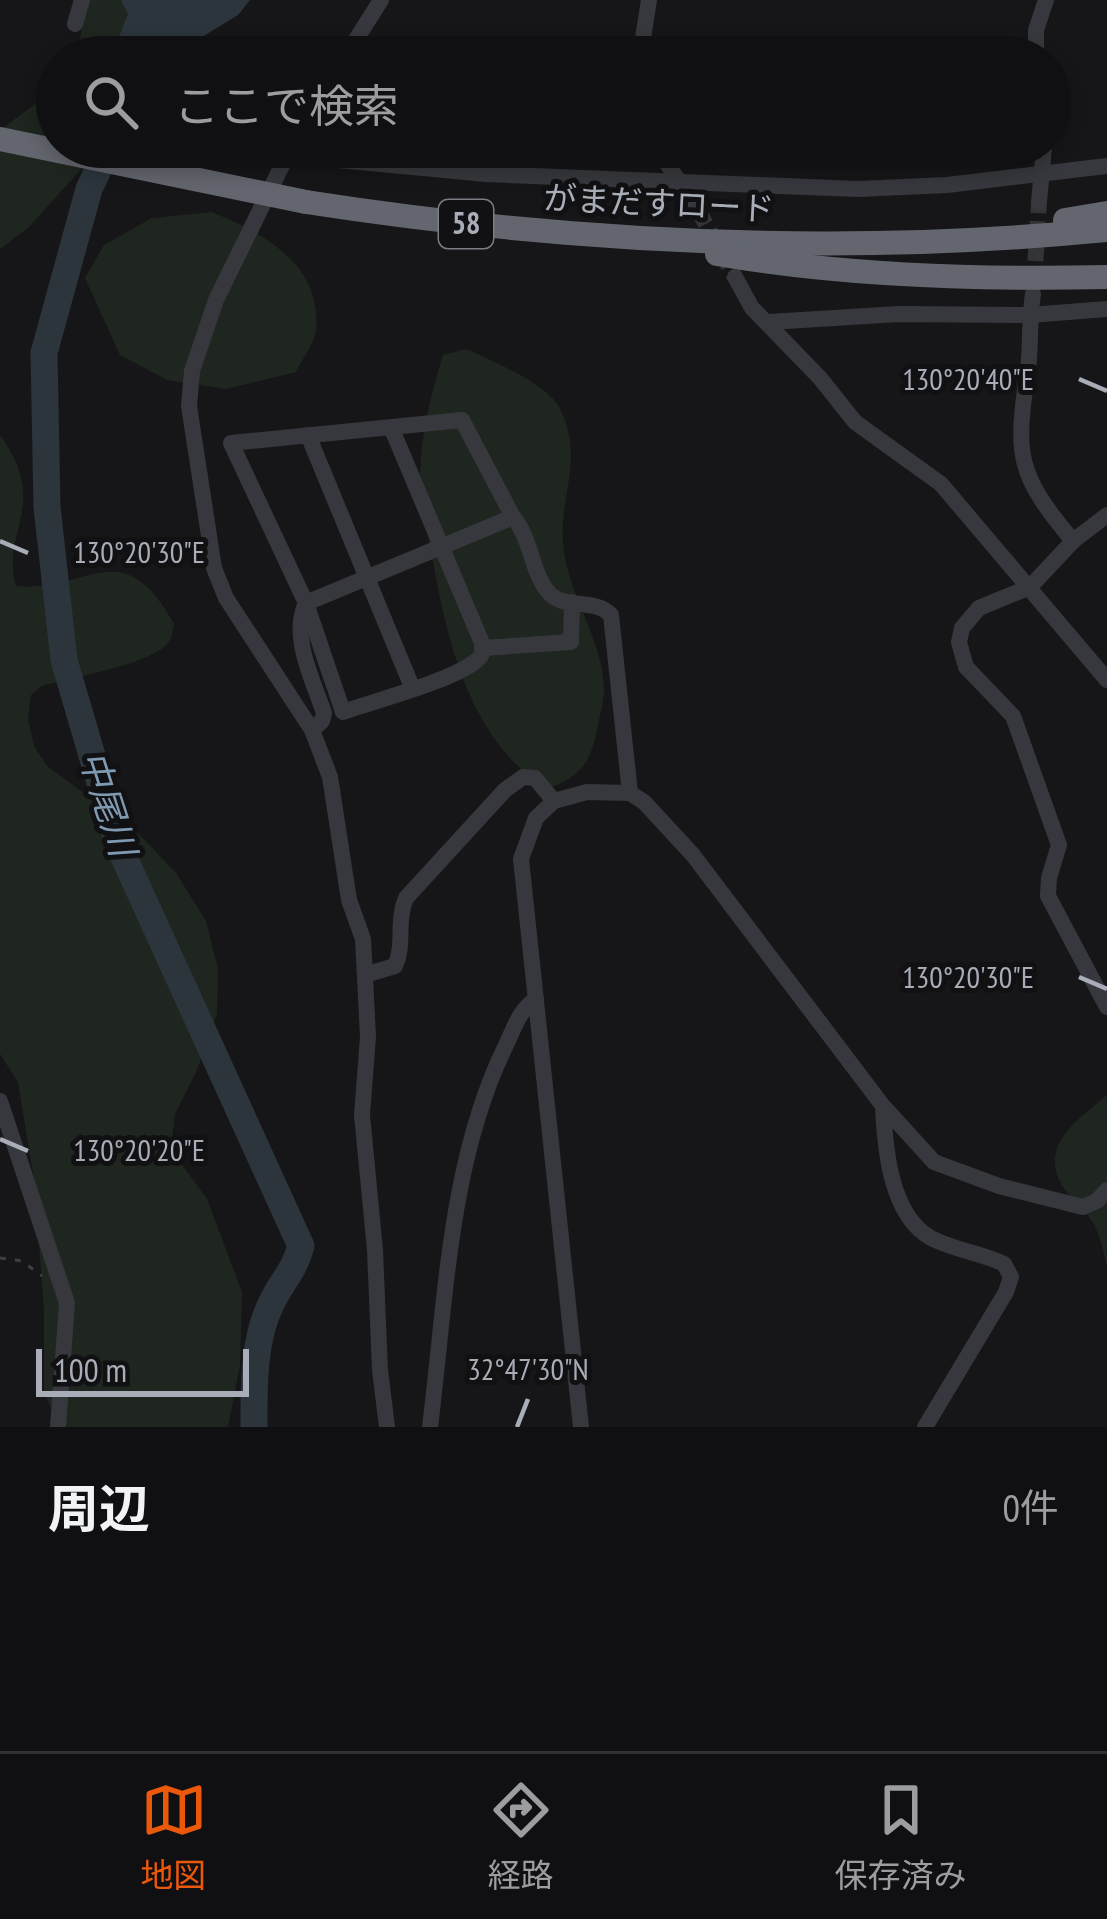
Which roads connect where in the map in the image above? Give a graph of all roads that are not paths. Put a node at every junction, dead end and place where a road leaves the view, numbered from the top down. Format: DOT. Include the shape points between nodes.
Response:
graph roads {
  1 [pos="82,0"];
  2 [pos="381,0"];
  3 [pos="649,0"];
  4 [pos="1046,0"];
  5 [pos="75,24"];
  6 [pos="358,36"];
  7 [pos="643,36"];
  8 [pos="1036,36"];
  9 [pos="0,140"];
  10 [pos="36,147"];
  11 [pos="1107,166"];
  12 [pos="138,168"];
  13 [pos="281,168"];
  14 [pos="435,168"];
  15 [pos="669,168"];
  16 [pos="1042,168"];
  17 [pos="1041,175"];
  18 [pos="680,180"];
  19 [pos="1039,202"];
  20 [pos="698,210"];
  21 [pos="1107,213"];
  22 [pos="1107,230"];
  23 [pos="626,238"];
  24 [pos="932,241"];
  25 [pos="735,277"];
  26 [pos="1107,277"];
  27 [pos="1034,294"];
  28 [pos="1107,309"];
  29 [pos="1030,315"];
  30 [pos="769,322"];
  31 [pos="391,427"];
  32 [pos="308,435"];
  33 [pos="1107,515"];
  34 [pos="513,518"];
  35 [pos="1073,541"];
  36 [pos="441,547"];
  37 [pos="367,578"];
  38 [pos="1030,586"];
  39 [pos="572,602"];
  40 [pos="306,603"];
  41 [pos="483,648"];
  42 [pos="1107,680"];
  43 [pos="412,688"];
  44 [pos="312,730"];
  45 [pos="629,793"];
  46 [pos="554,801"];
  47 [pos="368,974"];
  48 [pos="536,999"];
  49 [pos="1107,1007"];
  50 [pos="0,1101"];
  51 [pos="883,1106"];
  52 [pos="1107,1190"];
  53 [pos="58,1427"];
  54 [pos="387,1427"];
  55 [pos="430,1427"];
  56 [pos="581,1427"];
  57 [pos="926,1427"];
  1 -- 5 [label="street"];
  2 -- 6 [label="street"];
  3 -- 7 [label="street"];
  4 -- 8 [label="street"];
  9 -- 10 [label="highway, がまだすロード / 58, bridge"];
  11 -- 17 [label="street"];
  12 -- 23 [label="highway, がまだすロード / 58, bridge" via="425,220"];
  13 -- 44 [label="street" via="201,340 189,406 214,568"];
  14 -- 18 [label="street"];
  15 -- 18 [label="street"];
  16 -- 17 [label="street"];
  17 -- 18 [label="street" via="857,189"];
  17 -- 19 [label="street"];
  18 -- 20 [label="street"];
  21 -- 24 [label="highway"];
  22 -- 24 [label="highway, がまだすロード / 58"];
  23 -- 24 [label="highway, がまだすロード / 58"];
  23 -- 26 [label="highway" via="808,266"];
  25 -- 30 [label="street"];
  27 -- 29 [label="street"];
  28 -- 29 [label="street"];
  29 -- 30 [label="street"];
  29 -- 35 [label="street" via="1019,421 1027,474"];
  30 -- 38 [label="street" via="855,422 941,484"];
  31 -- 32 [label="street"];
  31 -- 34 [label="street" via="462,420"];
  31 -- 36 [label="street"];
  32 -- 37 [label="street"];
  32 -- 40 [label="street" via="231,443"];
  33 -- 35 [label="street"];
  34 -- 36 [label="street"];
  34 -- 39 [label="street" via="549,592"];
  35 -- 38 [label="street"];
  36 -- 37 [label="street"];
  36 -- 41 [label="street"];
  37 -- 40 [label="street"];
  37 -- 43 [label="street"];
  38 -- 42 [label="street"];
  38 -- 49 [label="street" via="979,608 958,642 974,678 1013,716 1059,845 1048,896"];
  39 -- 41 [label="street" via="571,642"];
  39 -- 45 [label="street" via="611,616"];
  40 -- 43 [label="street" via="343,712"];
  40 -- 44 [label="street" via="301,633 324,712"];
  41 -- 43 [label="street" via="478,660"];
  44 -- 47 [label="street" via="330,777"];
  45 -- 46 [label="street"];
  45 -- 51 [label="street" via="693,856"];
  46 -- 47 [label="street" via="535,778 514,781 406,898 395,967"];
  46 -- 48 [label="street" via="536,818 521,859"];
  47 -- 54 [label="street" via="362,1115"];
  48 -- 55 [label="street" via="491,1076 472,1132"];
  48 -- 56 [label="street"];
  50 -- 53 [label="street" via="64,1288"];
  51 -- 52 [label="street" via="949,1170 1083,1208"];
  51 -- 57 [label="street" via="891,1177 919,1229 1004,1264 1010,1277"];
}
